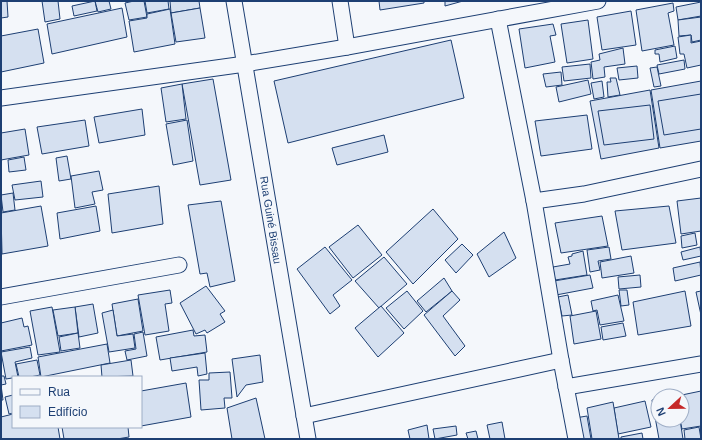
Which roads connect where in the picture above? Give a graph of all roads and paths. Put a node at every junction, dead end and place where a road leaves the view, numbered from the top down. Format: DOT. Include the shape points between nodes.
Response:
graph roads {
  1 [pos="234,1"];
  2 [pos="340,1"];
  3 [pos="598,1"];
  4 [pos="498,19"];
  5 [pos="347,47"];
  6 [pos="245,64"];
  7 [pos="1,98"];
  8 [pos="701,170"];
  9 [pos="534,201"];
  10 [pos="179,265"];
  11 [pos="1,296"];
  12 [pos="561,360"];
  13 [pos="701,364"];
  14 [pos="566,387"];
  15 [pos="304,416"];
  16 [pos="308,439"];
  17 [pos="576,439"];
  1 -- 6 [label="street, Rua Guiné Bissau"];
  2 -- 5 [label="street"];
  3 -- 4 [label="street"];
  4 -- 5 [label="street"];
  4 -- 9 [label="street"];
  5 -- 6 [label="street"];
  6 -- 7 [label="street"];
  6 -- 15 [label="street, Rua Guiné Bissau"];
  8 -- 9 [label="street" via="584,194"];
  9 -- 12 [label="street"];
  10 -- 11 [label="street"];
  12 -- 14 [label="street"];
  12 -- 15 [label="street"];
  13 -- 14 [label="street"];
  14 -- 17 [label="street"];
  15 -- 16 [label="street, Rua Guiné Bissau"];
}
